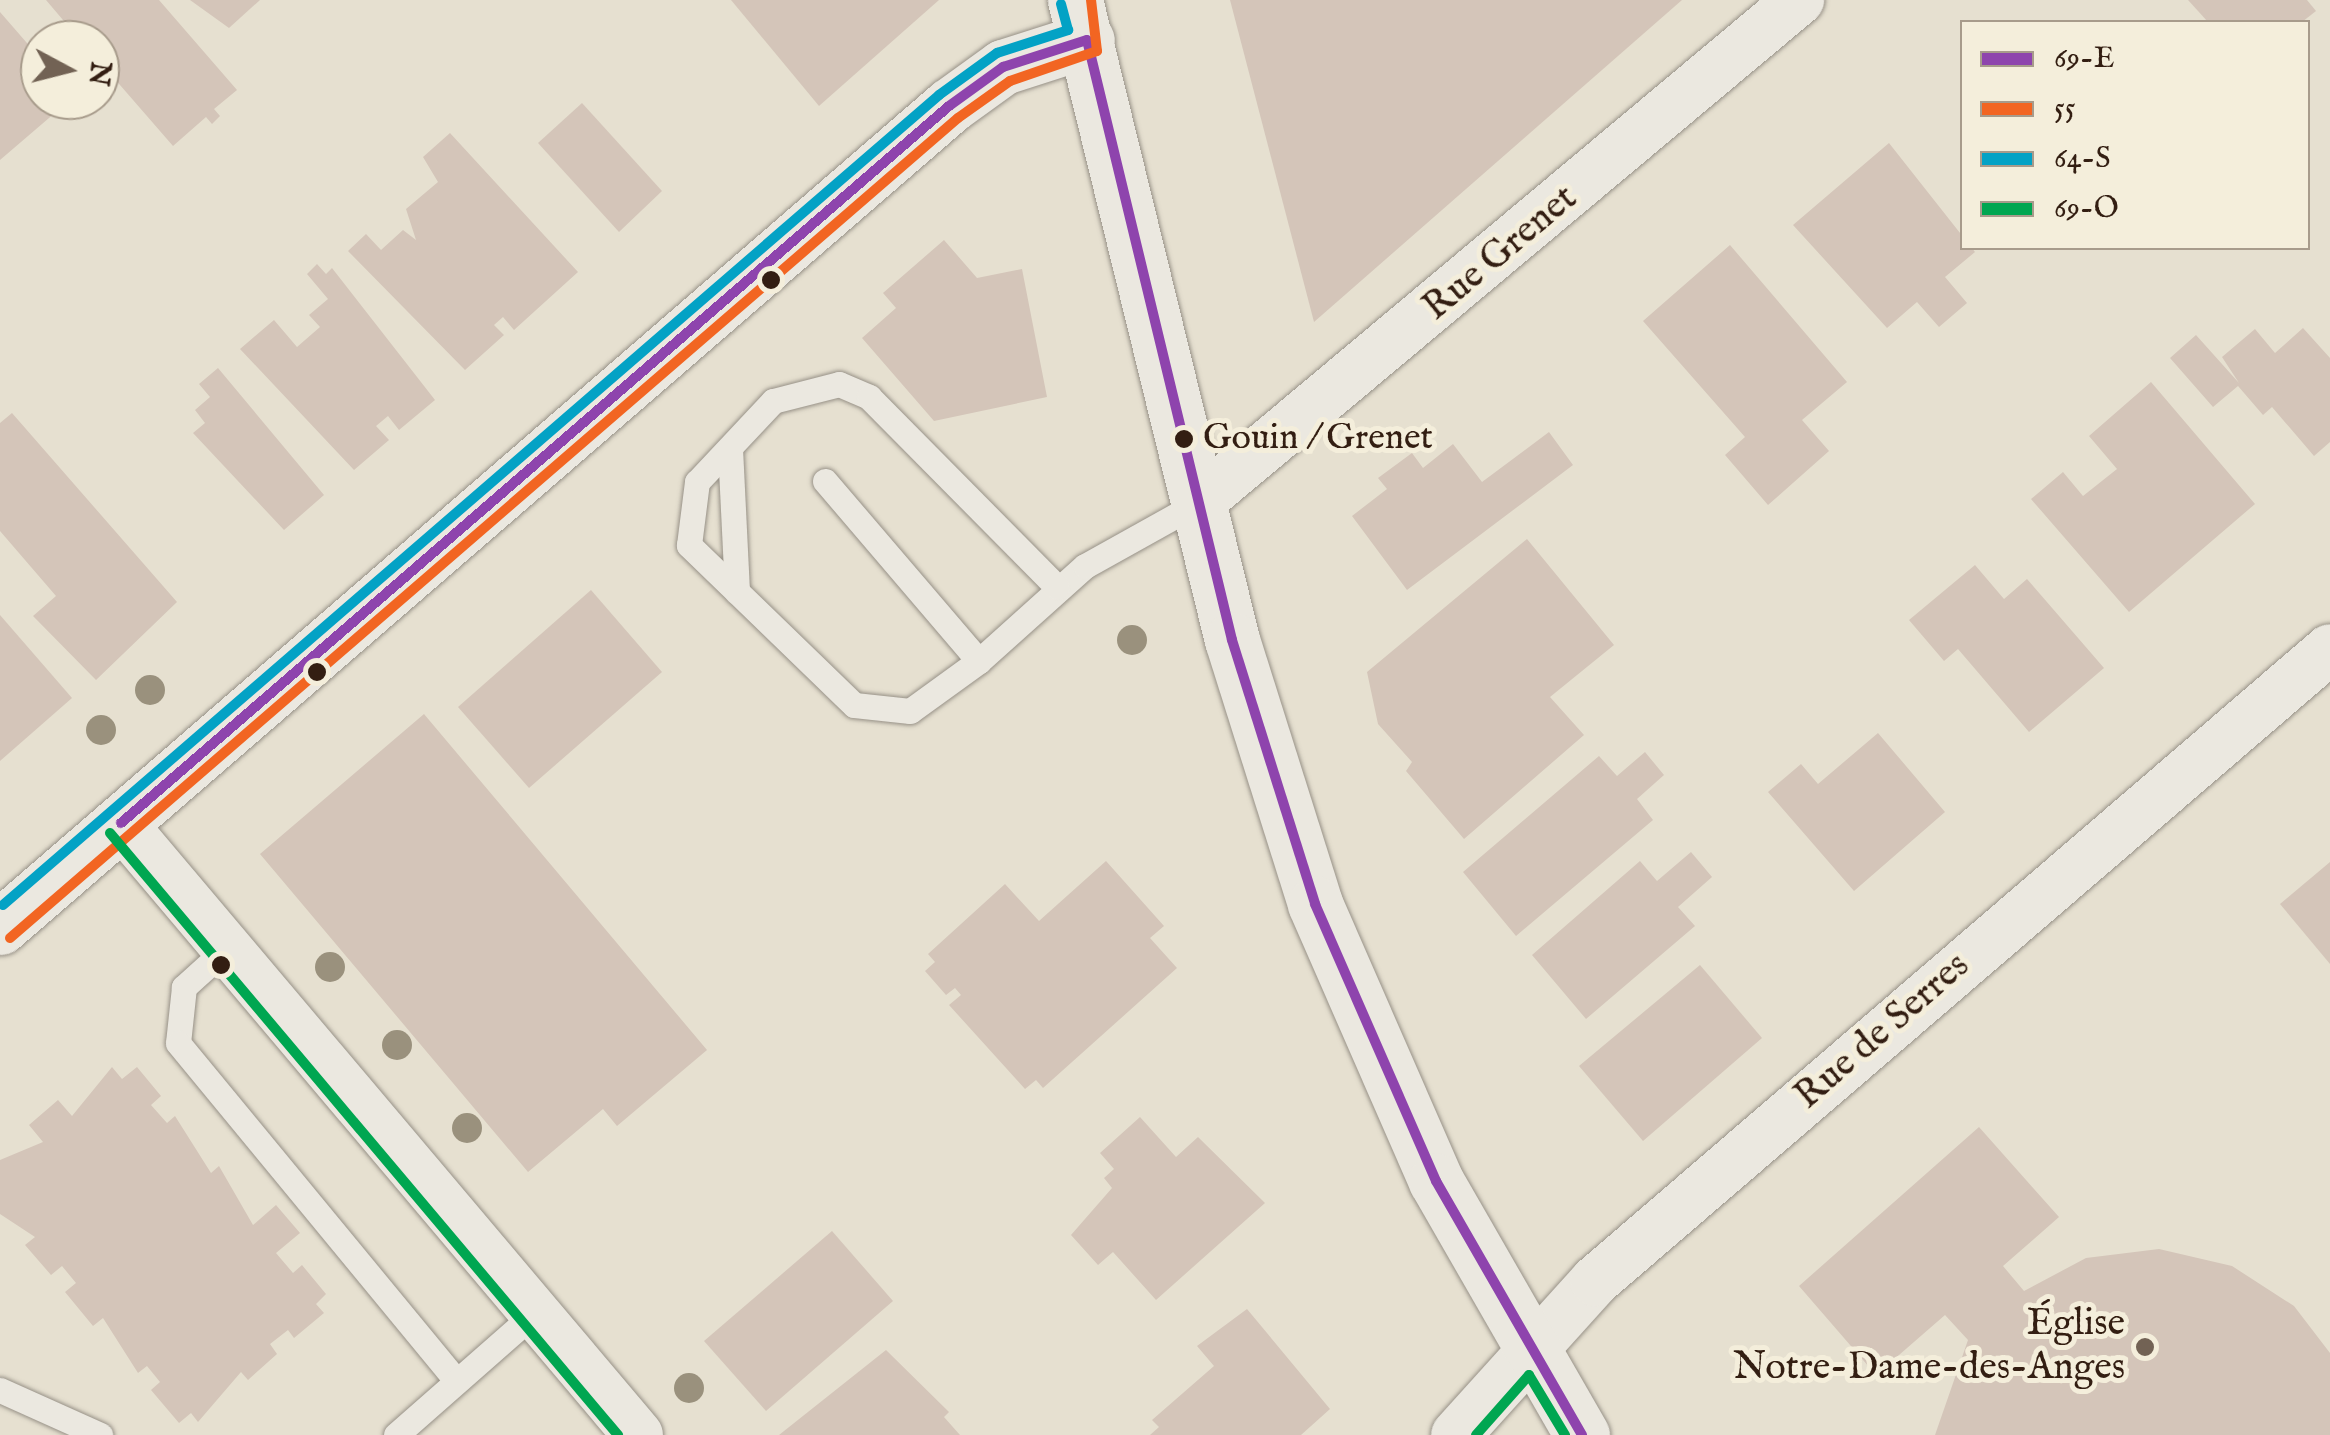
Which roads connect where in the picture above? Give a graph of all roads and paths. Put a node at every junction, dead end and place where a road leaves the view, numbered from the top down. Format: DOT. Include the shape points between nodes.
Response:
graph roads {
  1 [pos="1800,0"];
  2 [pos="1081,20"];
  3 [pos="730,448"];
  4 [pos="825,481"];
  5 [pos="1198,503"];
  6 [pos="1057,587"];
  7 [pos="737,592"];
  8 [pos="2330,649"];
  9 [pos="979,661"];
  10 [pos="121,823"];
  11 [pos="0,928"];
  12 [pos="226,948"];
  13 [pos="535,1313"];
  14 [pos="1531,1350"];
  15 [pos="458,1381"];
  16 [pos="0,1390"];
  17 [pos="100,1435"];
  18 [pos="396,1435"];
  19 [pos="638,1435"];
  20 [pos="1456,1435"];
  21 [pos="1582,1435"];
  1 -- 5 [label="street, Rue Grenet"];
  2 -- 5 [label="street"];
  2 -- 10 [label="street" via="949,106"];
  3 -- 6 [label="lane" via="753,417 793,392 860,390"];
  3 -- 7 [label="lane"];
  3 -- 7 [label="lane" via="697,482 689,544"];
  4 -- 9 [label="lane"];
  5 -- 6 [label="lane"];
  5 -- 14 [label="street" via="1256,729 1343,980 1436,1181"];
  6 -- 9 [label="lane"];
  7 -- 9 [label="lane" via="836,693 869,712 910,711"];
  8 -- 14 [label="street, Rue de Serres" via="1595,1281"];
  10 -- 11 [label="street"];
  10 -- 12 [label="street"];
  12 -- 13 [label="street"];
  12 -- 15 [label="lane" via="184,987 178,1043"];
  13 -- 15 [label="lane"];
  13 -- 19 [label="street"];
  14 -- 20 [label="street, Rue de Serres"];
  14 -- 21 [label="street"];
  15 -- 18 [label="lane"];
  16 -- 17 [label="lane"];
}
